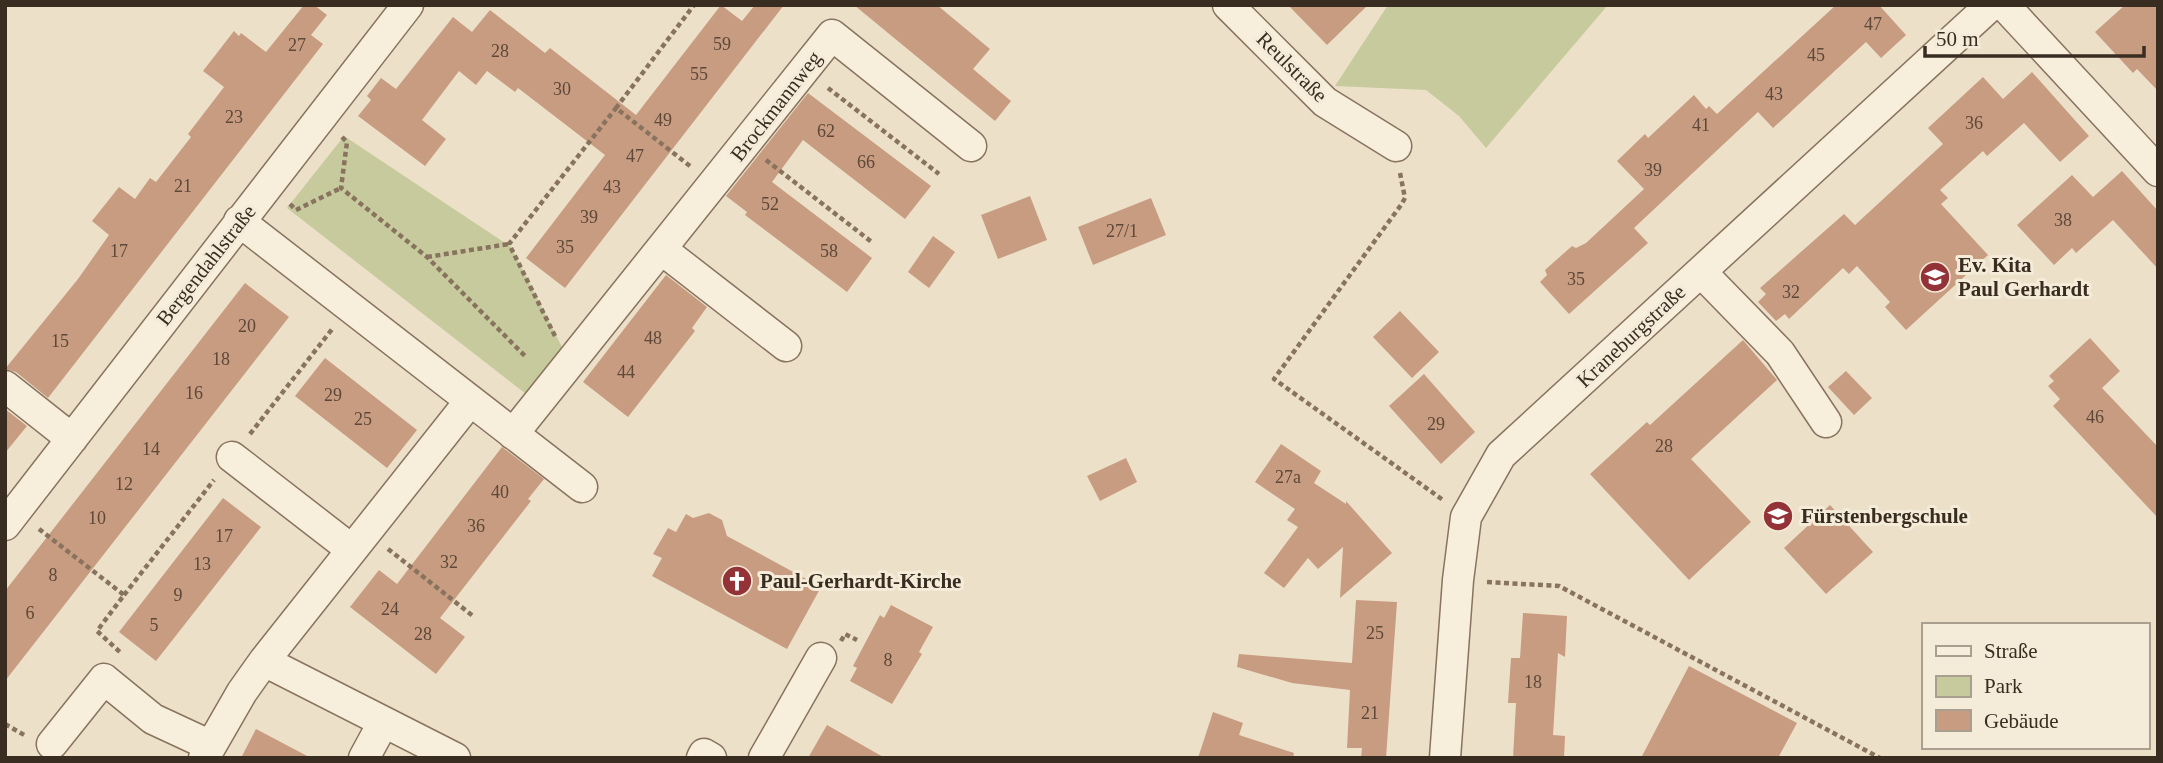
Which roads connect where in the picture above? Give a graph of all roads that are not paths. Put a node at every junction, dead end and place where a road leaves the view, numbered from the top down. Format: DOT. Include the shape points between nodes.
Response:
graph roads {
  1 [pos="408,5"];
  2 [pos="1228,5"];
  3 [pos="1991,5"];
  4 [pos="2004,5"];
  5 [pos="971,146"];
  6 [pos="1396,146"];
  7 [pos="2158,171"];
  8 [pos="239,221"];
  9 [pos="661,248"];
  10 [pos="1701,272"];
  11 [pos="786,346"];
  12 [pos="5,386"];
  13 [pos="470,401"];
  14 [pos="1826,422"];
  15 [pos="513,434"];
  16 [pos="72,439"];
  17 [pos="232,457"];
  18 [pos="582,487"];
  19 [pos="11,518"];
  20 [pos="360,541"];
  21 [pos="821,658"];
  22 [pos="264,662"];
  23 [pos="383,723"];
  24 [pos="52,744"];
  25 [pos="206,751"];
  26 [pos="364,758"];
  27 [pos="454,758"];
  28 [pos="702,758"];
  29 [pos="711,758"];
  30 [pos="764,758"];
  31 [pos="1445,758"];
  1 -- 8 [label="street, Bergendahlstraße"];
  2 -- 6 [label="street, Reulstraße" via="1325,102"];
  3 -- 10 [label="street, Kraneburgstraße"];
  4 -- 7 [label="street"];
  5 -- 9 [label="street, Brockmannweg" via="832,35"];
  8 -- 13 [label="street"];
  8 -- 16 [label="street, Bergendahlstraße"];
  9 -- 11 [label="street"];
  9 -- 15 [label="street, Brockmannweg"];
  10 -- 14 [label="street" via="1780,353"];
  10 -- 31 [label="street, Kraneburgstraße" via="1501,455 1466,517"];
  12 -- 16 [label="street"];
  13 -- 15 [label="street"];
  13 -- 20 [label="street"];
  15 -- 18 [label="street"];
  16 -- 19 [label="street, Bergendahlstraße"];
  17 -- 20 [label="street"];
  20 -- 22 [label="street"];
  21 -- 30 [label="street"];
  22 -- 23 [label="street"];
  22 -- 25 [label="street"];
  23 -- 26 [label="street"];
  23 -- 27 [label="street"];
  24 -- 25 [label="street" via="104,680 153,719"];
  28 -- 29 [label="street" via="704,754"];
}
